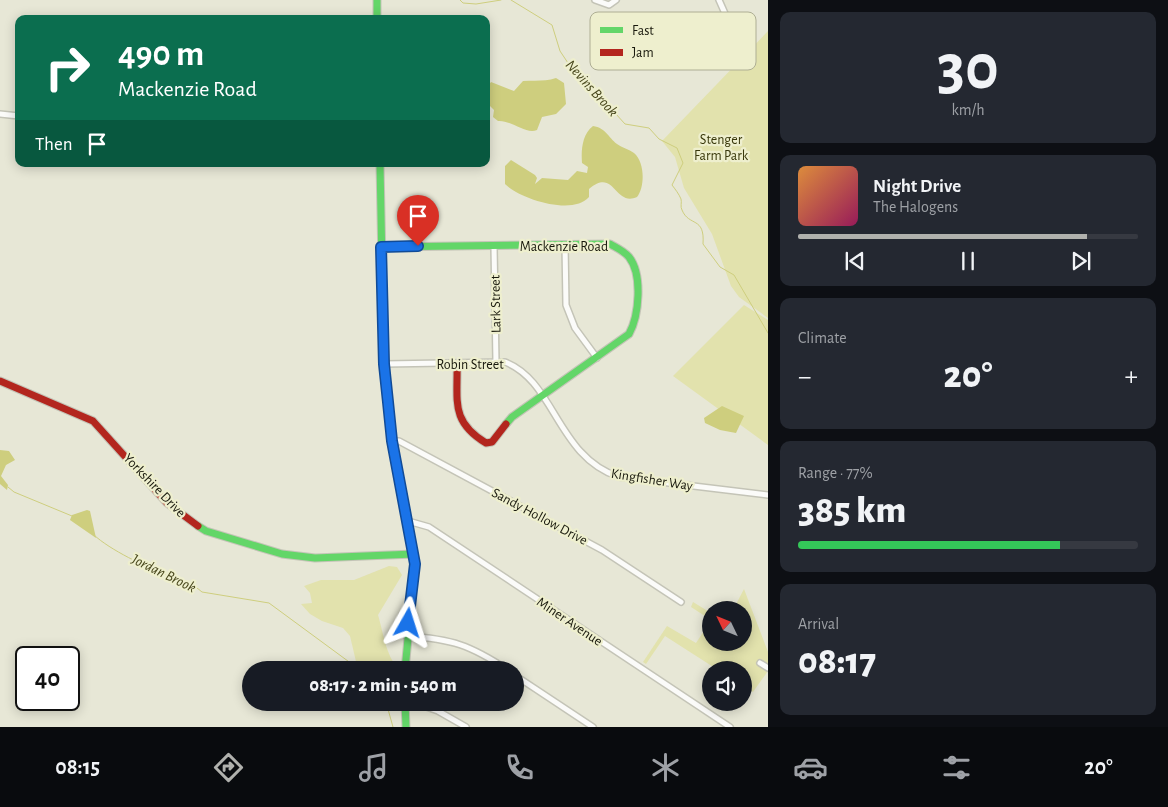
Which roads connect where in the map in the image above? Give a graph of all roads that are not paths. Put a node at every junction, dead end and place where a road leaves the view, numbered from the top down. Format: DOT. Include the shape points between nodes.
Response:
graph roads {
  1 [pos="377,0"];
  2 [pos="595,0"];
  3 [pos="616,0"];
  4 [pos="719,0"];
  5 [pos="725,12"];
  6 [pos="378,15"];
  7 [pos="0,114"];
  8 [pos="15,116"];
  9 [pos="380,167"];
  10 [pos="565,245"];
  11 [pos="494,246"];
  12 [pos="381,247"];
  13 [pos="597,358"];
  14 [pos="496,362"];
  15 [pos="384,364"];
  16 [pos="457,364"];
  17 [pos="0,381"];
  18 [pos="542,396"];
  19 [pos="392,441"];
  20 [pos="768,495"];
  21 [pos="408,521"];
  22 [pos="414,554"];
  23 [pos="681,602"];
  24 [pos="407,636"];
  25 [pos="406,661"];
  26 [pos="494,661"];
  27 [pos="760,663"];
  28 [pos="768,668"];
  29 [pos="524,681"];
  30 [pos="405,711"];
  31 [pos="438,711"];
  32 [pos="406,727"];
  33 [pos="466,727"];
  34 [pos="592,727"];
  35 [pos="730,727"];
  1 -- 6 [label="street"];
  2 -- 3 [label="street" via="609,5"];
  4 -- 5 [label="street"];
  7 -- 8 [label="street"];
  9 -- 12 [label="street"];
  10 -- 11 [label="street, Mackenzie Road"];
  10 -- 13 [label="street" via="566,305 575,328"];
  10 -- 13 [label="street, Mackenzie Road" via="610,244 619,247 628,253 636,271 634,329"];
  11 -- 12 [label="street, Mackenzie Road"];
  11 -- 14 [label="street, Lark Street"];
  12 -- 15 [label="street"];
  13 -- 18 [label="street, Mackenzie Road"];
  14 -- 16 [label="street, Robin Street"];
  14 -- 18 [label="street, Robin Street" via="518,368"];
  15 -- 16 [label="street, Robin Street"];
  15 -- 19 [label="street"];
  16 -- 18 [label="street, Mackenzie Road" via="459,417 468,430 486,443 492,442 512,417"];
  17 -- 22 [label="street, Yorkshire Drive" via="93,421 167,502 206,531 232,541 299,557"];
  18 -- 20 [label="street, Kingfisher Way" via="582,455 605,472 619,477"];
  19 -- 21 [label="street"];
  19 -- 23 [label="street, Sandy Hollow Drive" via="602,550"];
  21 -- 22 [label="street"];
  21 -- 35 [label="street, Miner Avenue" via="429,527"];
  22 -- 24 [label="street"];
  24 -- 25 [label="street"];
  24 -- 26 [label="street" via="455,642"];
  27 -- 28 [label="street"];
  29 -- 34 [label="street"];
  30 -- 32 [label="street"];
  31 -- 33 [label="street"];
}
